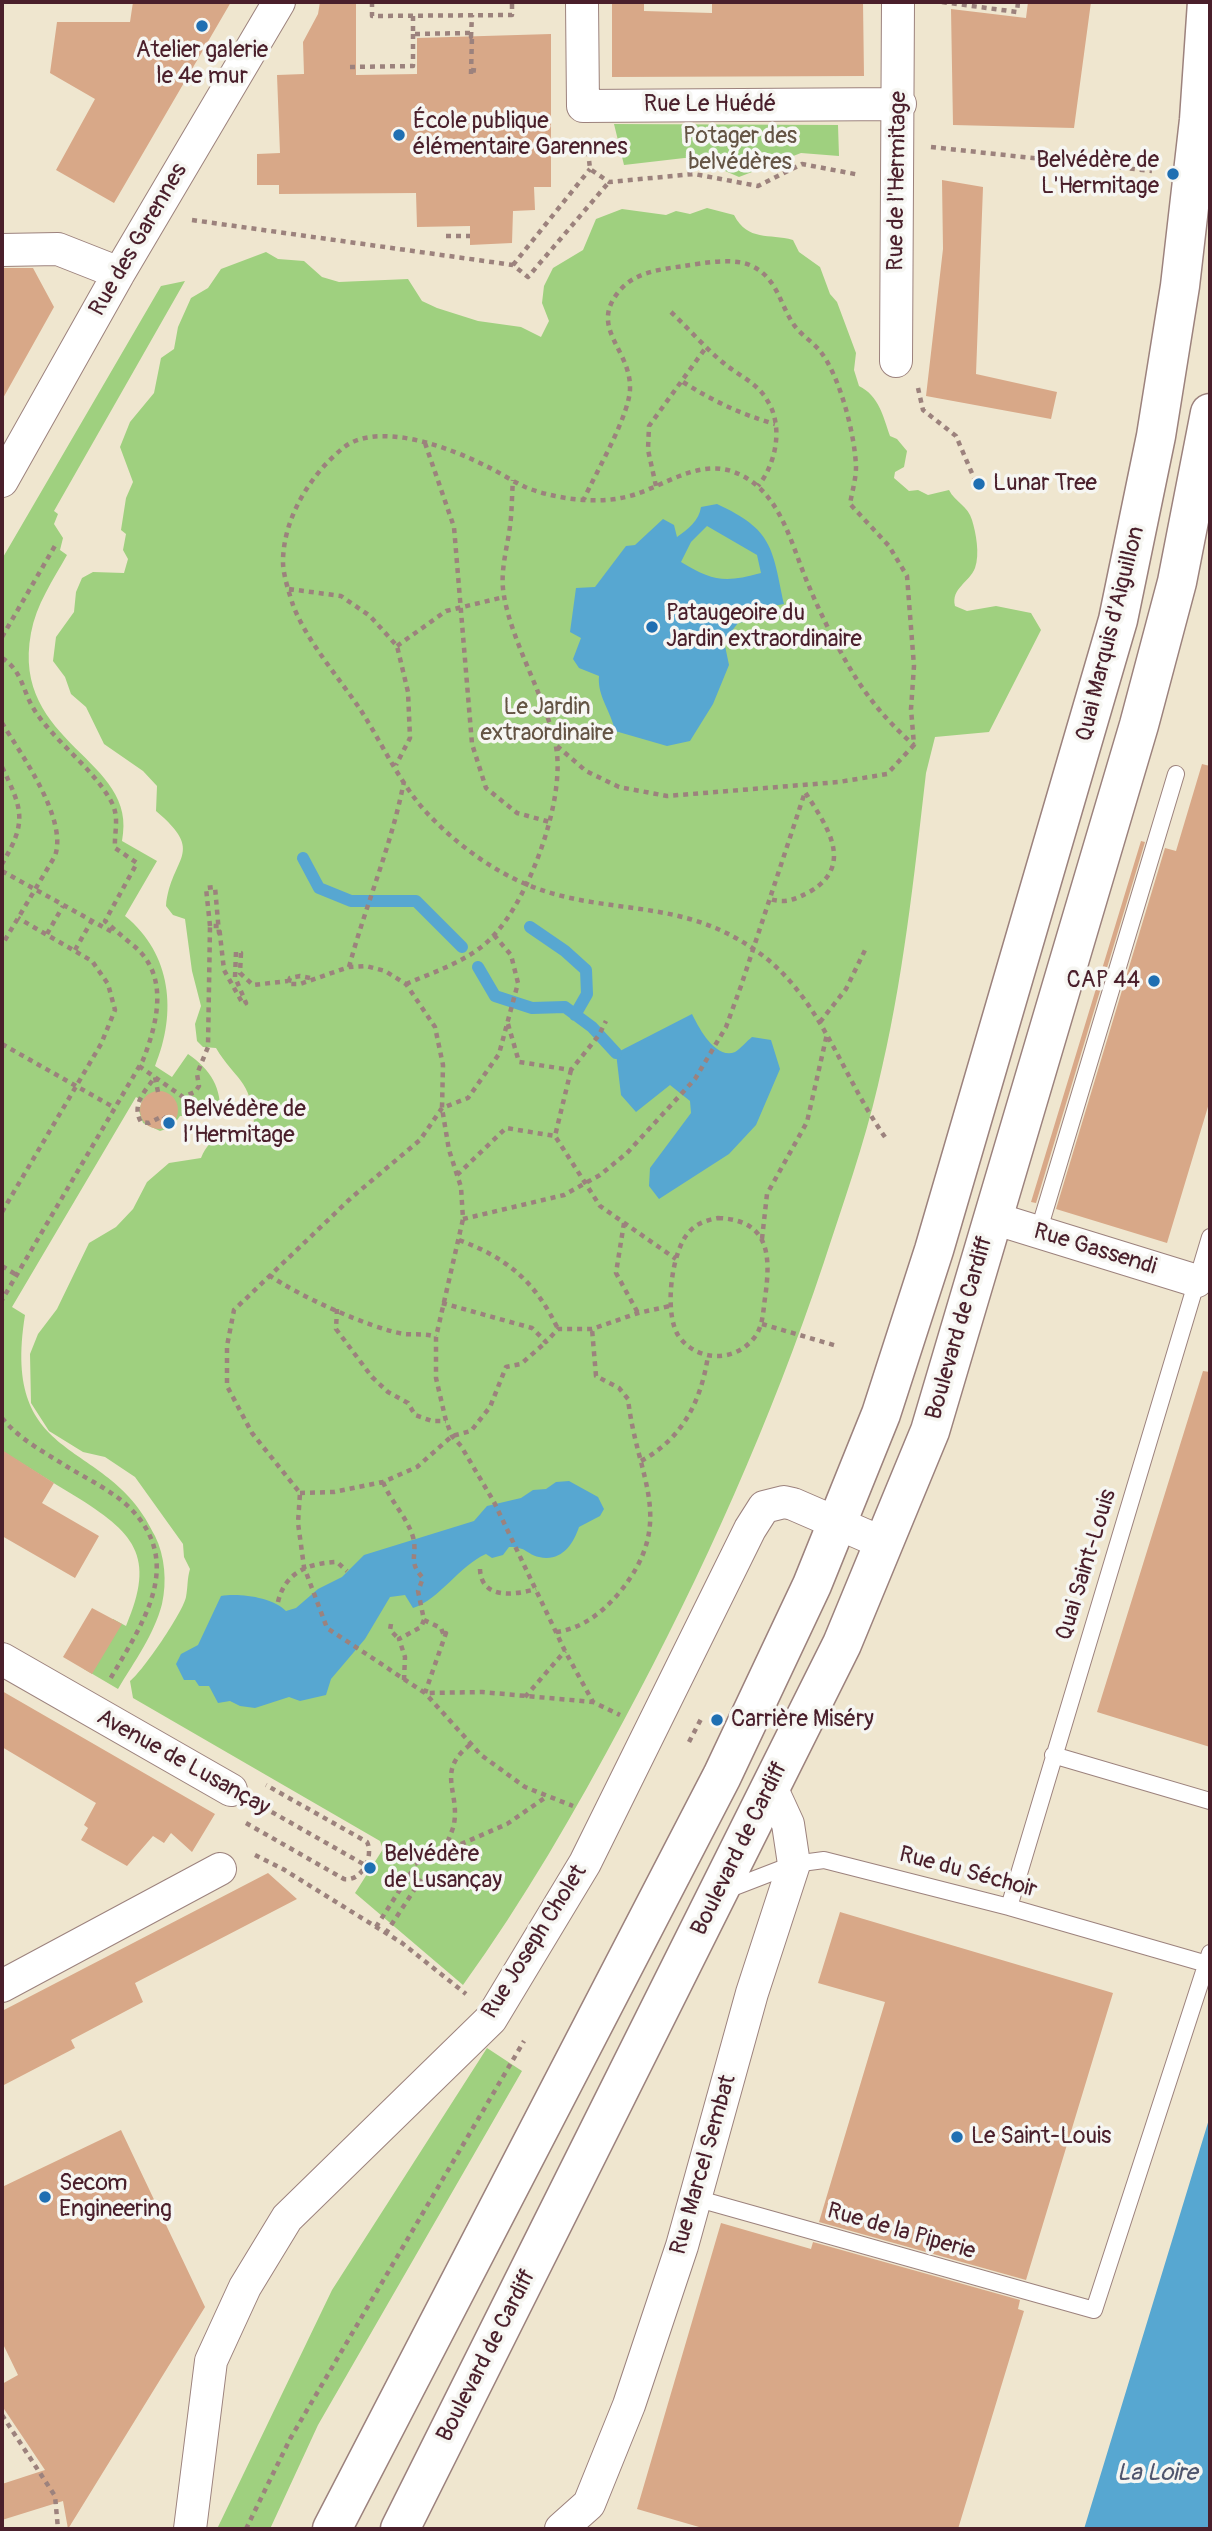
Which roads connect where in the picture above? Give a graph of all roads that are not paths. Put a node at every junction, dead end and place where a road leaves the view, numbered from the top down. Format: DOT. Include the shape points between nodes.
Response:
graph roads {
  1 [pos="279,2"];
  2 [pos="582,2"];
  3 [pos="898,2"];
  4 [pos="1207,2"];
  5 [pos="900,104"];
  6 [pos="2,250"];
  7 [pos="119,273"];
  8 [pos="896,361"];
  9 [pos="1210,413"];
  10 [pos="2,481"];
  11 [pos="1176,774"];
  12 [pos="1016,1142"];
  13 [pos="993,1218"];
  14 [pos="1038,1233"];
  15 [pos="1210,1237"];
  16 [pos="934,1250"];
  17 [pos="1197,1281"];
  18 [pos="838,1523"];
  19 [pos="883,1543"];
  20 [pos="2,1659"];
  21 [pos="1053,1755"];
  22 [pos="771,1787"];
  23 [pos="242,1795"];
  24 [pos="1210,1801"];
  25 [pos="794,1864"];
  26 [pos="220,1869"];
  27 [pos="673,1872"];
  28 [pos="718,1893"];
  29 [pos="1009,1907"];
  30 [pos="1208,1959"];
  31 [pos="2,1986"];
  32 [pos="695,2198"];
  33 [pos="190,2529"];
  34 [pos="332,2529"];
  35 [pos="400,2529"];
  36 [pos="561,2529"];
  1 -- 7 [label="street, Rue des Garennes"];
  2 -- 5 [label="street, Rue Le Huédé" via="583,106"];
  3 -- 5 [label="street, Rue de l'Hermitage"];
  4 -- 16 [label="main road, Quai Marquis d'Aiguillon" via="1180,286 1156,436 1118,620"];
  5 -- 8 [label="street, Rue de l'Hermitage"];
  6 -- 7 [label="street" via="58,249"];
  7 -- 10 [label="street, Rue des Garennes"];
  9 -- 12 [label="main road, Quai Marquis d'Aiguillon" via="1177,582"];
  11 -- 14 [label="lane"];
  12 -- 13 [label="main road, Boulevard de Cardiff"];
  13 -- 14 [label="street, Rue Gassendi"];
  13 -- 19 [label="main road, Boulevard de Cardiff" via="930,1431"];
  14 -- 17 [label="street, Rue Gassendi"];
  15 -- 17 [label="lane, Quai Saint-Louis"];
  16 -- 18 [label="main road, Boulevard de Cardiff" via="881,1413"];
  17 -- 21 [label="lane, Quai Saint-Louis"];
  18 -- 19 [label="street, Rue Joseph Cholet"];
  18 -- 27 [label="main road, Boulevard de Cardiff"];
  18 -- 33 [label="street, Rue Joseph Cholet" via="784,1502 764,1507 585,1863 491,2019 287,2218 245,2287 211,2361"];
  19 -- 22 [label="main road, Boulevard de Cardiff" via="842,1644"];
  20 -- 23 [label="street, Avenue de Lusançay"];
  21 -- 24 [label="lane"];
  21 -- 29 [label="lane, Quai Saint-Louis"];
  22 -- 25 [label="street, Rue Marcel Sembat" via="788,1824"];
  22 -- 28 [label="main road, Boulevard de Cardiff"];
  25 -- 28 [label="lane, Rue du Séchoir"];
  25 -- 29 [label="lane, Rue du Séchoir" via="824,1860"];
  25 -- 32 [label="street, Rue Marcel Sembat" via="752,1993"];
  26 -- 31 [label="street"];
  27 -- 28 [label="main road"];
  27 -- 34 [label="main road, Boulevard de Cardiff"];
  28 -- 35 [label="main road, Boulevard de Cardiff"];
  29 -- 30 [label="lane, Rue du Séchoir"];
  30 -- 32 [label="lane, Rue de la Piperie" via="1094,2310"];
  32 -- 36 [label="street, Rue Marcel Sembat" via="629,2405 589,2504"];
}
